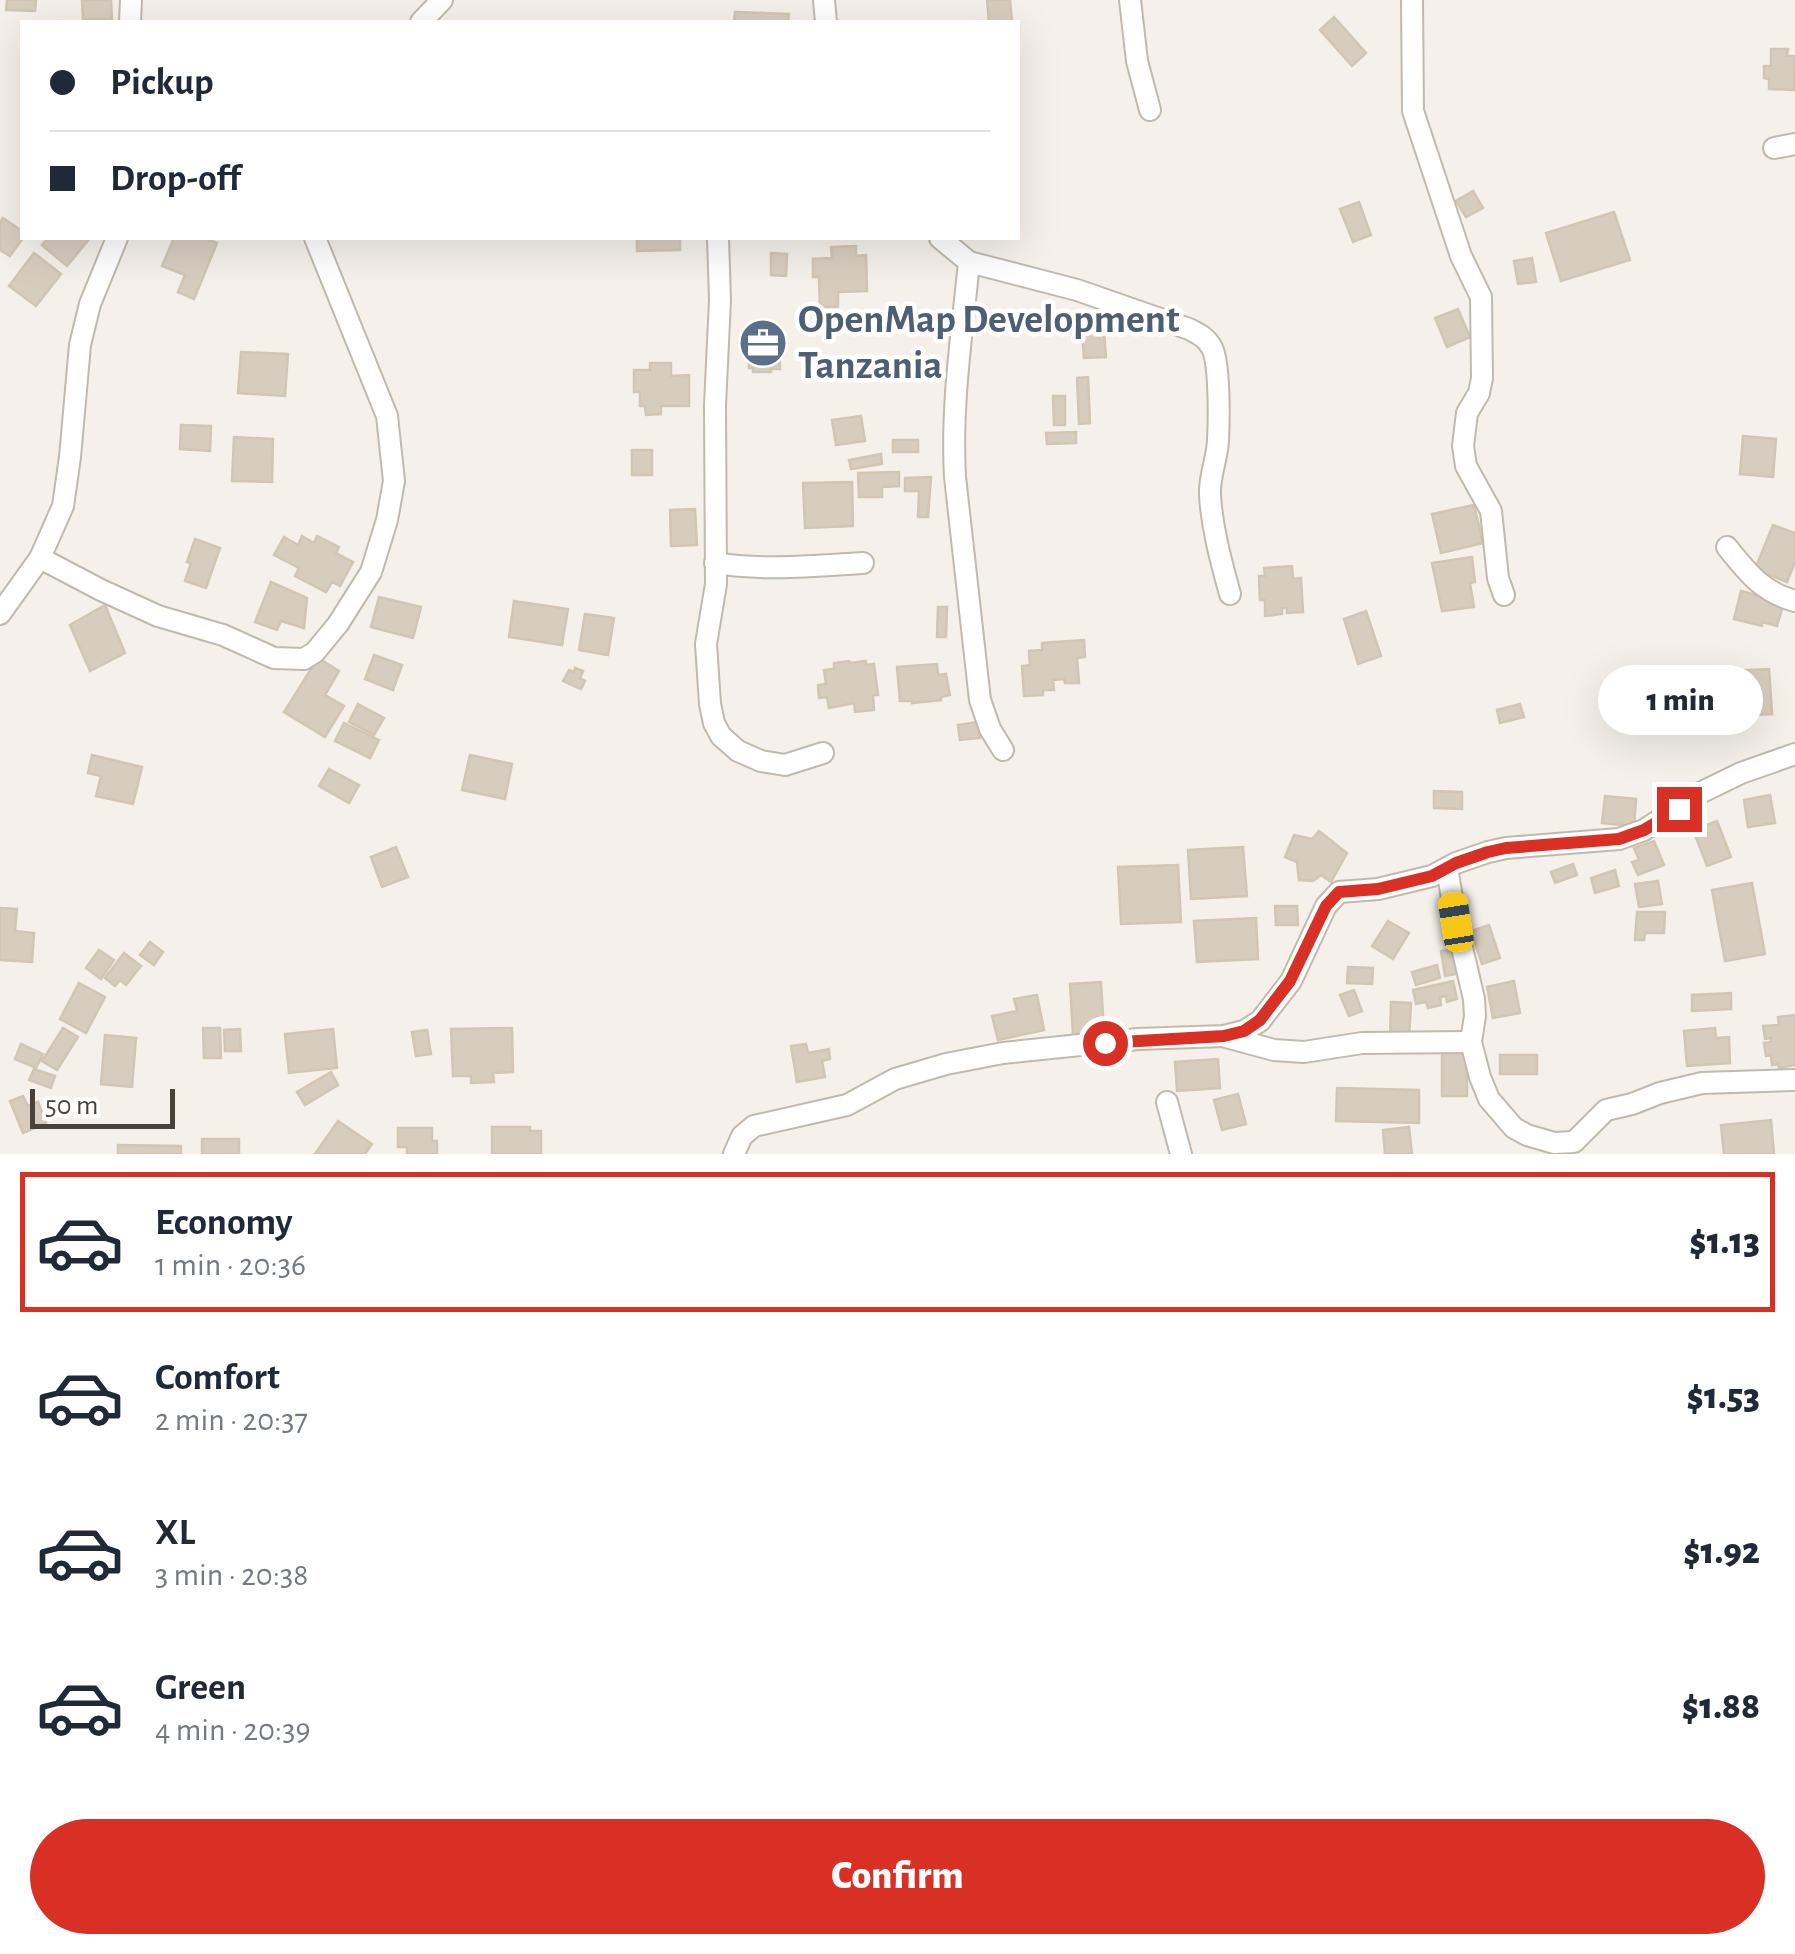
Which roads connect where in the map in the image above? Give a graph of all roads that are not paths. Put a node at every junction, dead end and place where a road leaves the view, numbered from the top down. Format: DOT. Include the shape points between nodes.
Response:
graph roads {
  1 [pos="442,0"];
  2 [pos="1130,0"];
  3 [pos="1412,0"];
  4 [pos="423,20"];
  5 [pos="1150,110"];
  6 [pos="117,240"];
  7 [pos="317,240"];
  8 [pos="718,240"];
  9 [pos="942,240"];
  10 [pos="969,262"];
  11 [pos="1727,547"];
  12 [pos="40,558"];
  13 [pos="715,563"];
  14 [pos="862,564"];
  15 [pos="1230,594"];
  16 [pos="1504,595"];
  17 [pos="1795,601"];
  18 [pos="0,614"];
  19 [pos="1003,750"];
  20 [pos="823,753"];
  21 [pos="1795,754"];
  22 [pos="1447,868"];
  23 [pos="1224,1036"];
  24 [pos="1471,1042"];
  25 [pos="1795,1080"];
  26 [pos="1167,1102"];
  27 [pos="734,1154"];
  28 [pos="1181,1154"];
  1 -- 4 [label="street"];
  2 -- 5 [label="street" via="1136,61"];
  3 -- 16 [label="street" via="1413,110 1481,298 1482,378 1467,413 1463,446 1466,466 1491,511"];
  6 -- 12 [label="street" via="80,345 63,506"];
  7 -- 12 [label="street" via="387,416 394,481 371,572 314,652 304,659 274,658 158,616"];
  8 -- 13 [label="street"];
  9 -- 10 [label="street"];
  10 -- 15 [label="street" via="1077,290 1188,329 1210,344 1218,442 1210,502"];
  10 -- 19 [label="street" via="956,372 956,477 980,700"];
  11 -- 17 [label="street" via="1774,595"];
  12 -- 18 [label="street"];
  13 -- 14 [label="street"];
  13 -- 20 [label="street" via="706,644 710,704 721,736 738,751 785,765"];
  21 -- 22 [label="street" via="1728,779 1619,839 1506,848"];
  22 -- 23 [label="street" via="1401,884 1339,892 1290,981 1260,1020"];
  22 -- 24 [label="street" via="1474,1000"];
  23 -- 24 [label="street" via="1304,1052 1362,1043"];
  23 -- 27 [label="street" via="1138,1039 946,1064 895,1078 847,1105 754,1126"];
  24 -- 25 [label="street" via="1489,1100 1514,1128 1554,1144 1574,1142 1606,1110 1660,1093 1702,1083"];
  26 -- 28 [label="street"];
}
